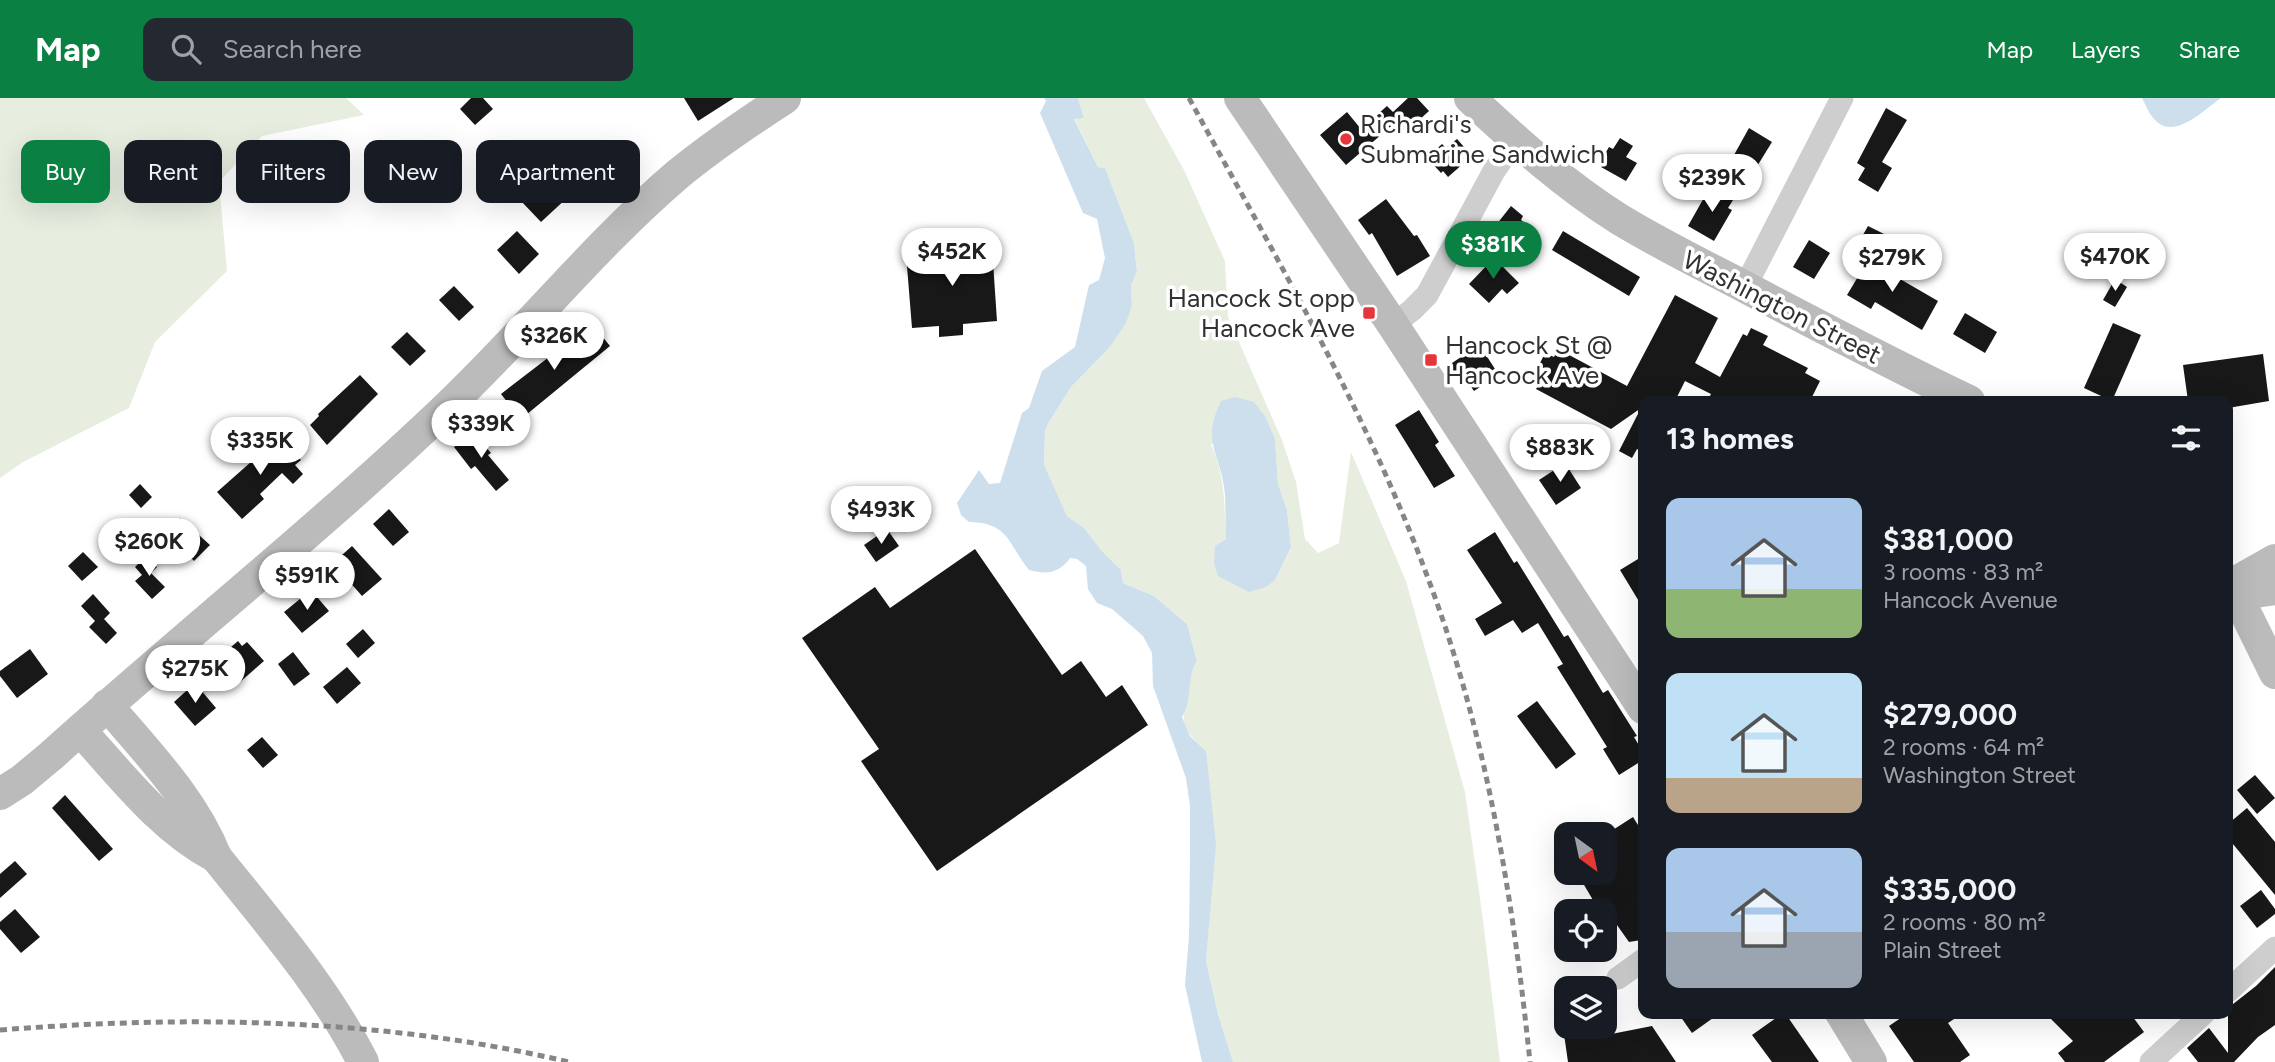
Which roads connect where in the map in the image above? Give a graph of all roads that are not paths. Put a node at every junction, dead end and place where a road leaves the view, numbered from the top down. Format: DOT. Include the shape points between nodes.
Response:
graph roads {
  1 [pos="785,98"];
  2 [pos="1240,98"];
  3 [pos="1471,98"];
  4 [pos="1842,98"];
  5 [pos="1515,140"];
  6 [pos="1745,287"];
  7 [pos="1393,325"];
  8 [pos="1959,396"];
  9 [pos="2275,560"];
  10 [pos="2233,582"];
  11 [pos="2233,586"];
  12 [pos="2275,589"];
  13 [pos="2233,593"];
  14 [pos="2275,673"];
  15 [pos="1638,700"];
  16 [pos="107,705"];
  17 [pos="80,730"];
  18 [pos="0,794"];
  19 [pos="216,857"];
  20 [pos="2275,948"];
  21 [pos="1638,964"];
  22 [pos="1618,978"];
  23 [pos="2233,986"];
  24 [pos="1845,1019"];
  25 [pos="2198,1019"];
  26 [pos="363,1062"];
  27 [pos="1871,1062"];
  28 [pos="2151,1062"];
  1 -- 16 [label="main road" via="664,188 412,439"];
  2 -- 7 [label="main road"];
  3 -- 5 [label="main road, Washington Street"];
  4 -- 6 [label="street"];
  5 -- 6 [label="main road, Washington Street" via="1617,218"];
  5 -- 7 [label="street" via="1427,295"];
  6 -- 8 [label="main road, Washington Street"];
  7 -- 15 [label="main road"];
  9 -- 10 [label="main road"];
  11 -- 12 [label="main road" via="2255,592"];
  13 -- 14 [label="main road"];
  16 -- 17 [label="main road"];
  16 -- 19 [label="main road" via="184,799"];
  17 -- 18 [label="main road"];
  17 -- 19 [label="main road" via="170,825"];
  19 -- 26 [label="main road" via="310,977"];
  20 -- 23 [label="street"];
  21 -- 22 [label="street"];
  24 -- 27 [label="main road"];
  25 -- 28 [label="street"];
}
